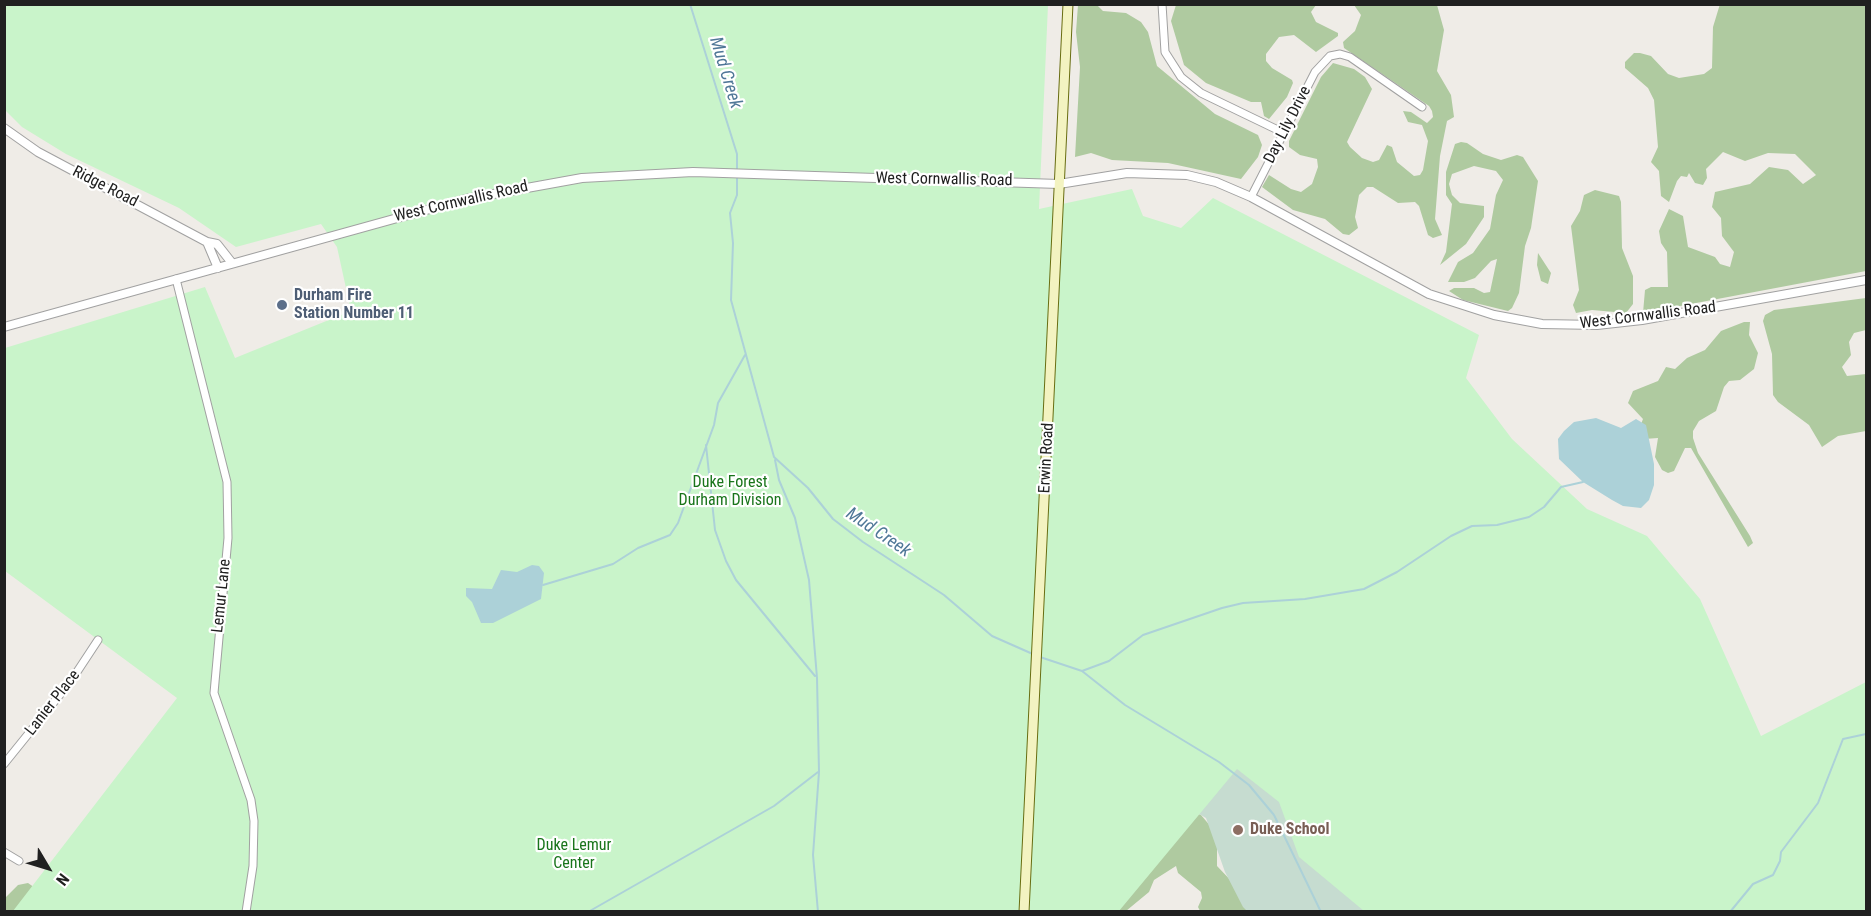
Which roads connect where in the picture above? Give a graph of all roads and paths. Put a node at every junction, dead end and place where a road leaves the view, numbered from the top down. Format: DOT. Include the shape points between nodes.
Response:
graph roads {
  1 [pos="1068,4"];
  2 [pos="1162,4"];
  3 [pos="1422,107"];
  4 [pos="4,128"];
  5 [pos="1284,133"];
  6 [pos="1059,184"];
  7 [pos="1251,197"];
  8 [pos="207,242"];
  9 [pos="232,263"];
  10 [pos="218,268"];
  11 [pos="176,279"];
  12 [pos="1866,280"];
  13 [pos="4,327"];
  14 [pos="98,640"];
  15 [pos="4,764"];
  16 [pos="4,852"];
  17 [pos="19,861"];
  18 [pos="246,912"];
  19 [pos="1024,912"];
  1 -- 6 [label="main road, Erwin Road"];
  2 -- 5 [label="street" via="1165,52 1181,77 1201,93"];
  3 -- 5 [label="street, Day Lily Drive" via="1340,54 1330,56 1318,67"];
  4 -- 8 [label="street, Ridge Road" via="38,152"];
  5 -- 7 [label="street, Day Lily Drive"];
  6 -- 7 [label="street, West Cornwallis Road" via="1126,174 1174,173 1216,182"];
  6 -- 9 [label="street, West Cornwallis Road" via="728,172 604,176 501,191 410,212"];
  6 -- 19 [label="main road, Erwin Road"];
  7 -- 12 [label="street, West Cornwallis Road" via="1429,294 1466,308 1521,321 1568,325 1618,323"];
  8 -- 9 [label="street, Ridge Road" via="217,244"];
  8 -- 10 [label="street"];
  9 -- 10 [label="street, West Cornwallis Road"];
  10 -- 11 [label="street, West Cornwallis Road"];
  11 -- 13 [label="street, West Cornwallis Road"];
  11 -- 18 [label="street, Lemur Lane" via="227,482 228,538 214,693 255,821"];
  14 -- 15 [label="street, Lanier Place" via="71,681"];
  16 -- 17 [label="street"];
}
